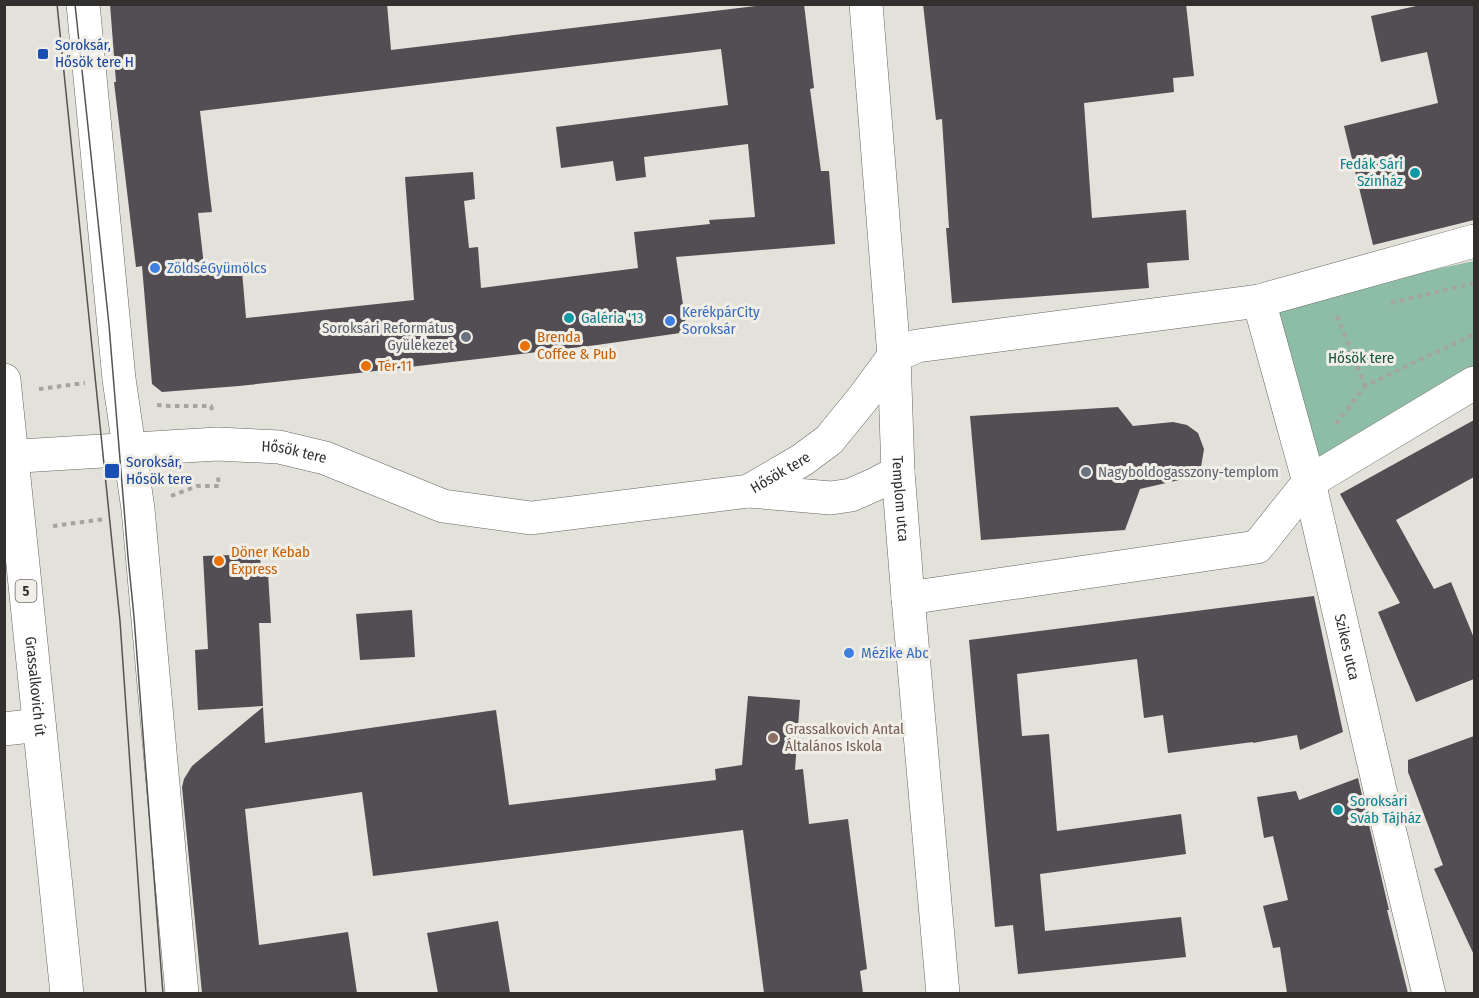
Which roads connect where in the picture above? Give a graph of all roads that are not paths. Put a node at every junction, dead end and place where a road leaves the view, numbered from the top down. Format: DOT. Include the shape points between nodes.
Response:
graph roads {
  1 [pos="83,4"];
  2 [pos="866,4"];
  3 [pos="1474,241"];
  4 [pos="1259,301"];
  5 [pos="894,356"];
  6 [pos="4,380"];
  7 [pos="1474,383"];
  8 [pos="129,449"];
  9 [pos="8,457"];
  10 [pos="898,472"];
  11 [pos="1307,473"];
  12 [pos="750,491"];
  13 [pos="908,598"];
  14 [pos="39,725"];
  15 [pos="4,729"];
  16 [pos="67,993"];
  17 [pos="182,993"];
  18 [pos="943,993"];
  19 [pos="1429,993"];
  1 -- 8 [label="street"];
  2 -- 5 [label="street, Templom utca"];
  3 -- 4 [label="street"];
  4 -- 5 [label="street" via="917,346"];
  4 -- 11 [label="street, Szikes utca"];
  5 -- 10 [label="street, Templom utca"];
  5 -- 12 [label="street, Hősök tere" via="829,440"];
  6 -- 9 [label="street, Grassalkovich út / 5"];
  7 -- 11 [label="street"];
  8 -- 9 [label="street, Hősök tere"];
  8 -- 12 [label="street, Hősök tere" via="217,444 279,447 325,458 442,506 531,518"];
  8 -- 17 [label="street" via="138,509"];
  9 -- 14 [label="street, Grassalkovich út / 5"];
  10 -- 12 [label="street" via="851,495 831,498"];
  10 -- 13 [label="street, Templom utca"];
  11 -- 13 [label="street" via="1257,547"];
  11 -- 19 [label="street, Szikes utca"];
  13 -- 18 [label="street, Templom utca"];
  14 -- 15 [label="street"];
  14 -- 16 [label="street, Grassalkovich út / 5"];
}
